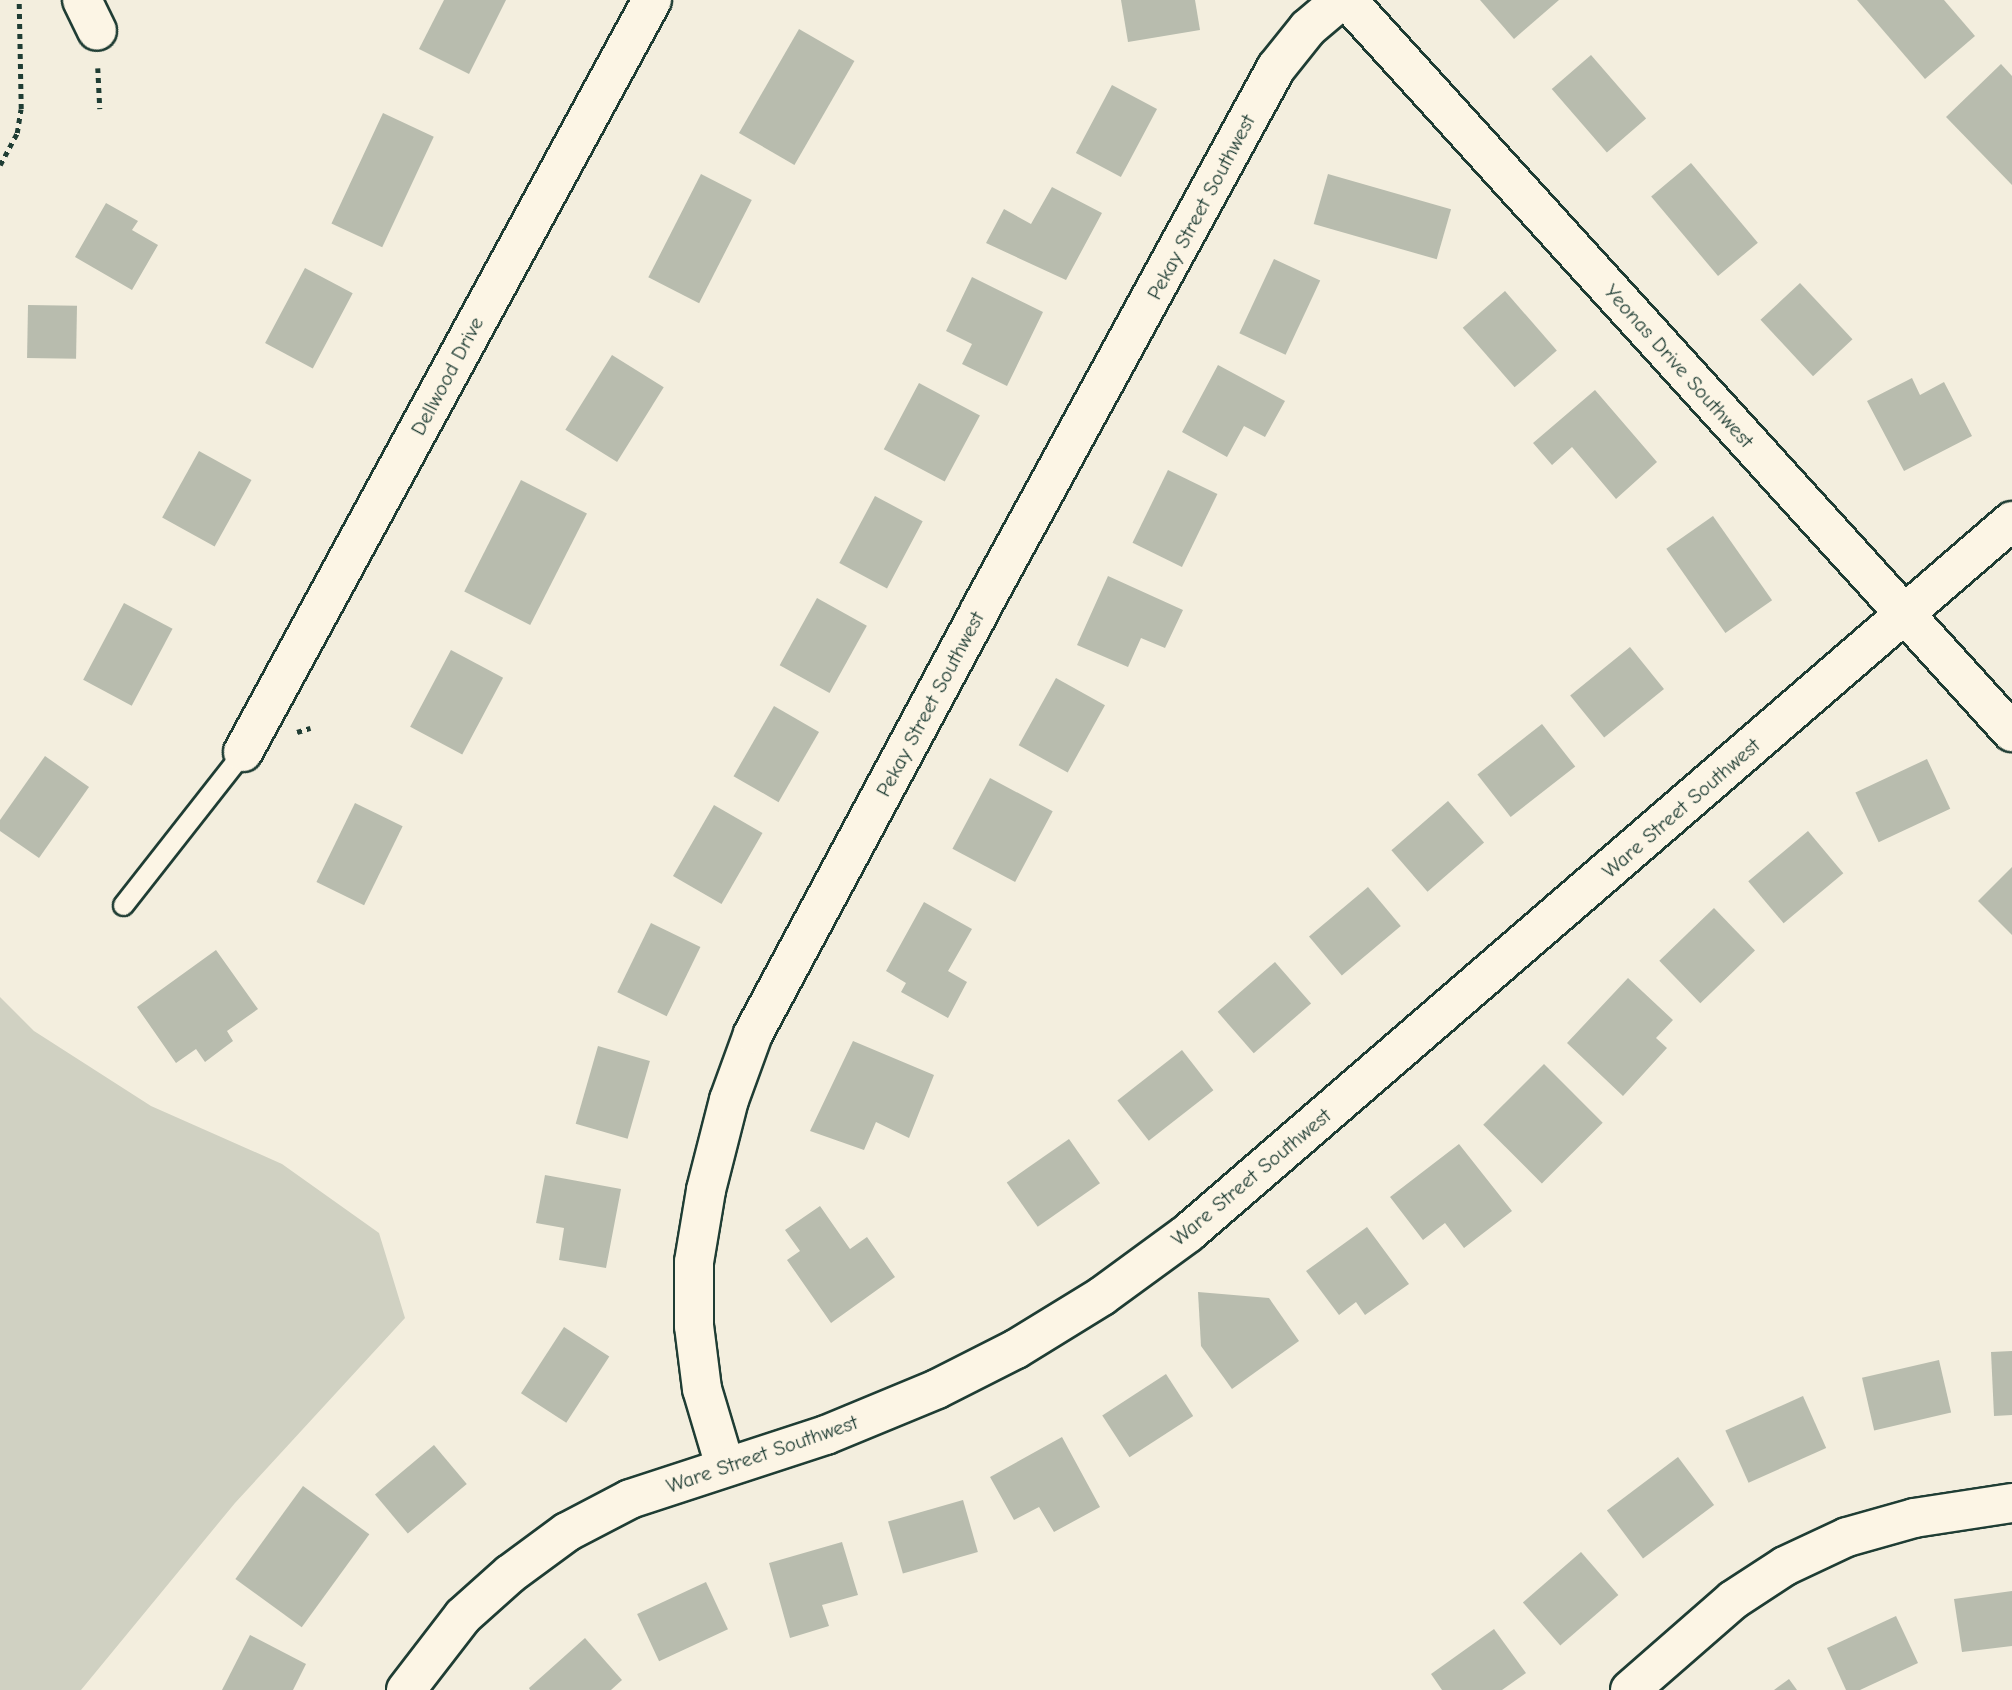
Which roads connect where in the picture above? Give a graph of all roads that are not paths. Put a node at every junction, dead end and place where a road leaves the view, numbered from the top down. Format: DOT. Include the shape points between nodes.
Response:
graph roads {
  1 [pos="652,0"];
  2 [pos="1341,0"];
  3 [pos="1347,0"];
  4 [pos="2012,521"];
  5 [pos="1905,614"];
  6 [pos="2012,732"];
  7 [pos="243,752"];
  8 [pos="123,905"];
  9 [pos="725,1466"];
  10 [pos="2012,1503"];
  11 [pos="406,1690"];
  12 [pos="1630,1690"];
  1 -- 7 [label="street, Dellwood Drive"];
  2 -- 9 [label="street, Pekay Street Southwest" via="1308,28 1276,68 753,1034 729,1100 694,1262 694,1326 702,1389"];
  3 -- 5 [label="street, Yeonas Drive Southwest"];
  4 -- 5 [label="street, Ware Street Southwest"];
  5 -- 6 [label="street, Yeonas Drive Southwest"];
  5 -- 9 [label="street, Ware Street Southwest" via="1188,1233 1102,1296 1016,1349 937,1389 826,1435"];
  7 -- 8 [label="lane"];
  9 -- 11 [label="street, Ware Street Southwest" via="630,1499 567,1532 463,1616"];
  10 -- 12 [label="street" via="1914,1518 1847,1537 1785,1566 1733,1600"];
}
